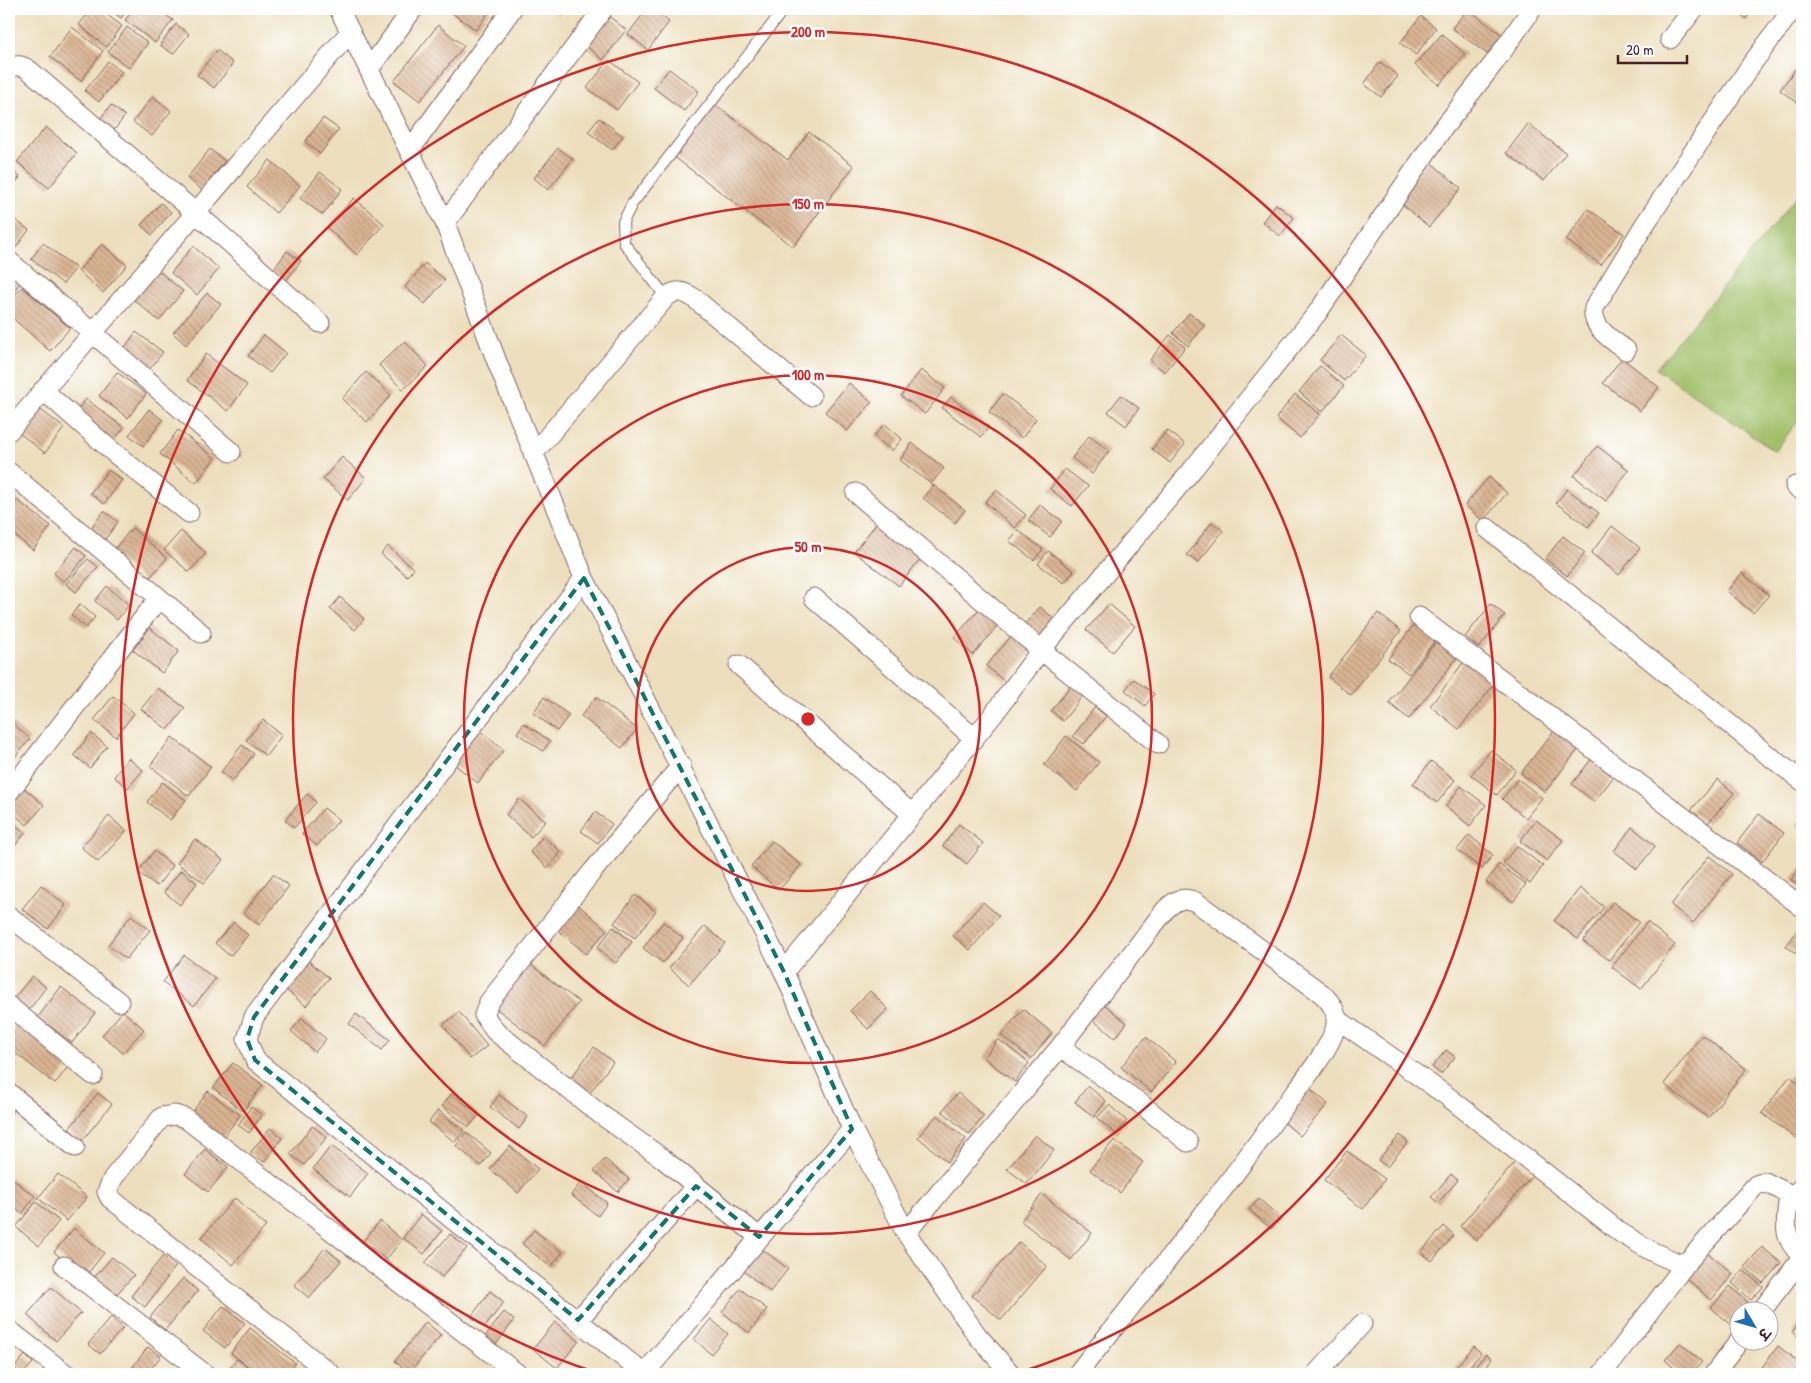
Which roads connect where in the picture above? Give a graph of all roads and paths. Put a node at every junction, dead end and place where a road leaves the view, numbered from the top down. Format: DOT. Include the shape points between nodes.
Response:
graph roads {
  1 [pos="339,9"];
  2 [pos="413,9"];
  3 [pos="512,9"];
  4 [pos="603,9"];
  5 [pos="784,9"];
  6 [pos="1532,9"];
  7 [pos="1694,9"];
  8 [pos="1792,9"];
  9 [pos="350,32"];
  10 [pos="1670,39"];
  11 [pos="370,68"];
  12 [pos="9,69"];
  13 [pos="410,150"];
  14 [pos="195,212"];
  15 [pos="445,223"];
  16 [pos="9,261"];
  17 [pos="666,297"];
  18 [pos="320,323"];
  19 [pos="91,332"];
  20 [pos="1626,350"];
  21 [pos="43,390"];
  22 [pos="811,396"];
  23 [pos="9,431"];
  24 [pos="230,452"];
  25 [pos="533,454"];
  26 [pos="9,472"];
  27 [pos="856,493"];
  28 [pos="189,513"];
  29 [pos="1487,528"];
  30 [pos="584,578"];
  31 [pos="159,598"];
  32 [pos="814,598"];
  33 [pos="1419,617"];
  34 [pos="201,633"];
  35 [pos="1042,650"];
  36 [pos="740,665"];
  37 [pos="974,738"];
  38 [pos="1158,744"];
  39 [pos="681,766"];
  40 [pos="1802,781"];
  41 [pos="9,792"];
  42 [pos="912,814"];
  43 [pos="1802,907"];
  44 [pos="9,916"];
  45 [pos="784,972"];
  46 [pos="119,1002"];
  47 [pos="9,1006"];
  48 [pos="1337,1019"];
  49 [pos="1060,1047"];
  50 [pos="93,1075"];
  51 [pos="9,1093"];
  52 [pos="852,1129"];
  53 [pos="1188,1142"];
  54 [pos="75,1147"];
  55 [pos="696,1186"];
  56 [pos="1796,1191"];
  57 [pos="906,1232"];
  58 [pos="759,1237"];
  59 [pos="1802,1257"];
  60 [pos="1687,1262"];
  61 [pos="64,1266"];
  62 [pos="1770,1300"];
  63 [pos="578,1320"];
  64 [pos="1362,1324"];
  65 [pos="9,1330"];
  66 [pos="1732,1350"];
  67 [pos="66,1374"];
  68 [pos="205,1374"];
  69 [pos="331,1374"];
  70 [pos="518,1374"];
  71 [pos="644,1374"];
  72 [pos="1011,1374"];
  73 [pos="1077,1374"];
  74 [pos="1316,1374"];
  75 [pos="1602,1374"];
  76 [pos="1714,1374"];
  1 -- 9 [label="street"];
  2 -- 11 [label="street"];
  3 -- 13 [label="street"];
  4 -- 15 [label="street"];
  5 -- 17 [label="lane" via="632,204 622,222 624,243"];
  6 -- 35 [label="street" via="1441,131 1318,312 1187,477"];
  7 -- 10 [label="street"];
  8 -- 20 [label="street" via="1645,224 1594,308 1593,316 1599,327"];
  9 -- 11 [label="street"];
  9 -- 14 [label="street"];
  11 -- 13 [label="street"];
  12 -- 14 [label="street" via="16,65 29,70"];
  13 -- 15 [label="street"];
  14 -- 18 [label="street"];
  14 -- 19 [label="street"];
  15 -- 25 [label="street"];
  16 -- 19 [label="street"];
  17 -- 22 [label="street" via="681,291 694,298"];
  17 -- 25 [label="street"];
  19 -- 21 [label="street"];
  19 -- 24 [label="street"];
  21 -- 23 [label="street"];
  21 -- 28 [label="street"];
  25 -- 30 [label="street"];
  26 -- 31 [label="street"];
  27 -- 35 [label="street"];
  29 -- 40 [label="street"];
  30 -- 39 [label="street"];
  30 -- 63 [label="street" via="254,1017 247,1039 255,1060"];
  31 -- 34 [label="street"];
  31 -- 41 [label="street"];
  32 -- 37 [label="street"];
  33 -- 43 [label="street"];
  35 -- 37 [label="street"];
  35 -- 38 [label="street"];
  36 -- 42 [label="street"];
  37 -- 42 [label="street"];
  39 -- 45 [label="street"];
  39 -- 55 [label="street" via="489,1002 484,1015 495,1031"];
  42 -- 45 [label="street"];
  44 -- 46 [label="street"];
  45 -- 52 [label="street"];
  47 -- 50 [label="street"];
  48 -- 49 [label="street" via="1321,993 1186,898 1175,901 1166,909"];
  48 -- 60 [label="street" via="1447,1096 1621,1233 1680,1264"];
  48 -- 73 [label="street" via="1319,1058 1238,1171"];
  49 -- 53 [label="street" via="1136,1100"];
  49 -- 57 [label="street"];
  51 -- 54 [label="street"];
  52 -- 57 [label="street"];
  52 -- 58 [label="street"];
  55 -- 58 [label="street"];
  55 -- 63 [label="street"];
  56 -- 59 [label="street" via="1787,1233"];
  56 -- 60 [label="street" via="1765,1182 1756,1185"];
  57 -- 72 [label="street" via="977,1335"];
  58 -- 71 [label="street"];
  59 -- 62 [label="street"];
  60 -- 75 [label="street"];
  61 -- 68 [label="street"];
  63 -- 71 [label="street"];
  64 -- 74 [label="street"];
  65 -- 67 [label="street"];
  66 -- 76 [label="street"];
  69 -- 70 [label="street" via="110,1198 107,1192 113,1178 162,1118 170,1115 185,1118"];
}
